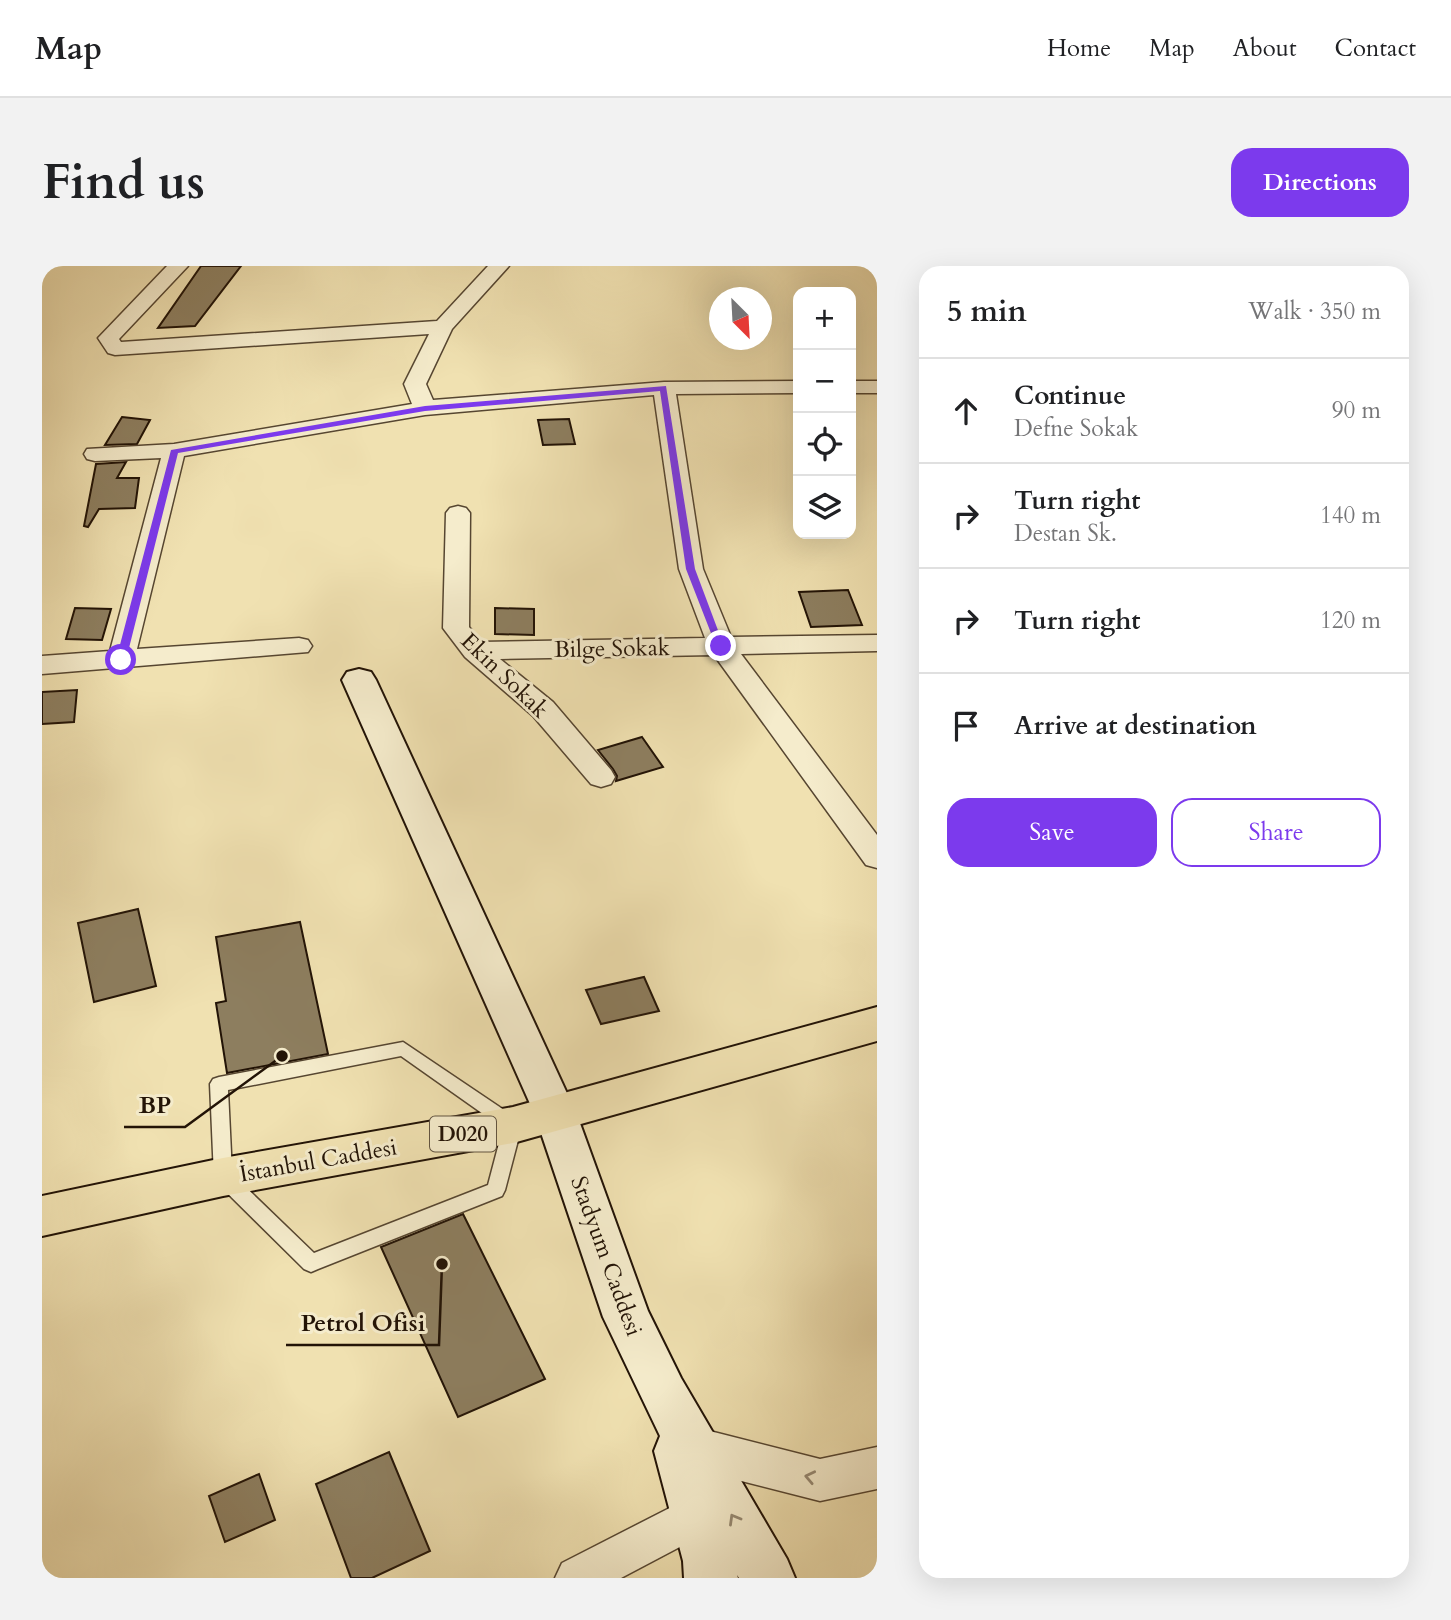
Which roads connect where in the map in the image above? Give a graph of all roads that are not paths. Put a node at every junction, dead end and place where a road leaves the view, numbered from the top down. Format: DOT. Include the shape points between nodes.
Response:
graph roads {
  1 [pos="178,266"];
  2 [pos="499,266"];
  3 [pos="443,327"];
  4 [pos="793,387"];
  5 [pos="663,388"];
  6 [pos="425,408"];
  7 [pos="174,451"];
  8 [pos="95,454"];
  9 [pos="457,513"];
  10 [pos="877,643"];
  11 [pos="299,646"];
  12 [pos="721,646"];
  13 [pos="474,651"];
  14 [pos="121,660"];
  15 [pos="42,665"];
  16 [pos="359,680"];
  17 [pos="601,777"];
  18 [pos="877,857"];
  19 [pos="877,1024"];
  20 [pos="535,1120"];
  21 [pos="223,1177"];
  22 [pos="42,1216"];
  23 [pos="664,1395"];
  24 [pos="694,1448"];
  25 [pos="877,1468"];
  26 [pos="697,1515"];
  27 [pos="576,1578"];
  28 [pos="711,1578"];
  29 [pos="768,1578"];
  1 -- 3 [label="street" via="108,338 116,349"];
  2 -- 3 [label="street"];
  3 -- 6 [label="street" via="415,384"];
  4 -- 5 [label="street"];
  5 -- 6 [label="street"];
  5 -- 12 [label="street" via="691,569"];
  6 -- 7 [label="street"];
  7 -- 8 [label="street"];
  7 -- 14 [label="street"];
  9 -- 13 [label="street, Ekin Sokak" via="456,628"];
  10 -- 12 [label="street, Bilge Sokak"];
  11 -- 14 [label="street"];
  12 -- 13 [label="street, Bilge Sokak"];
  12 -- 18 [label="street"];
  13 -- 17 [label="street, Ekin Sokak" via="543,709"];
  14 -- 15 [label="street"];
  16 -- 20 [label="street, Stadyum Caddesi"];
  19 -- 20 [label="highway, İstanbul Caddesi / D020"];
  20 -- 21 [label="highway, İstanbul Caddesi / D020"];
  20 -- 21 [label="lane" via="496,1190 311,1263"];
  20 -- 21 [label="lane" via="403,1049 219,1083"];
  20 -- 23 [label="street, Stadyum Caddesi"];
  21 -- 22 [label="highway, İstanbul Caddesi / D020"];
  23 -- 24 [label="street, Stadyum Caddesi"];
  23 -- 26 [label="street, Stadyum Caddesi"];
  25 -- 24 [label="street, one-way" via="820,1479"];
  29 -- 24 [label="street, Stadyum Caddesi, one-way"];
  26 -- 27 [label="street"];
  26 -- 28 [label="street, Stadyum Caddesi"];
}
